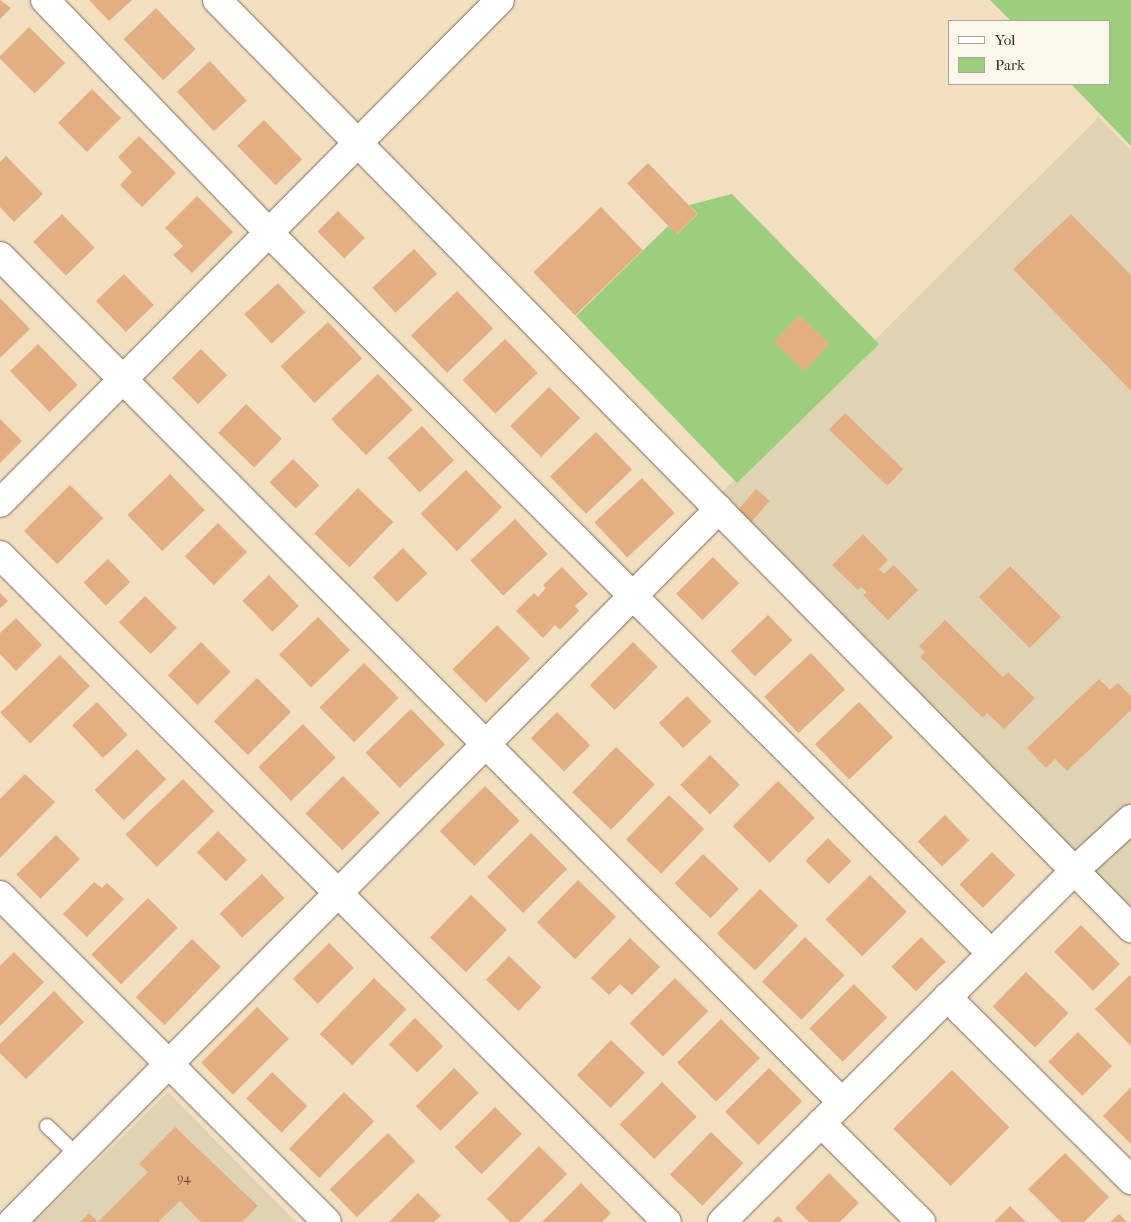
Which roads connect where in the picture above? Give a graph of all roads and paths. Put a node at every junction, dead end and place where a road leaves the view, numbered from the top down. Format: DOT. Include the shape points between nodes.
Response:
graph roads {
  1 [pos="45,0"];
  2 [pos="217,0"];
  3 [pos="500,0"];
  4 [pos="359,142"];
  5 [pos="269,233"];
  6 [pos="0,256"];
  7 [pos="123,379"];
  8 [pos="0,504"];
  9 [pos="719,509"];
  10 [pos="0,555"];
  11 [pos="633,596"];
  12 [pos="486,744"];
  13 [pos="1131,819"];
  14 [pos="1074,871"];
  15 [pos="338,893"];
  16 [pos="0,895"];
  17 [pos="1131,928"];
  18 [pos="991,953"];
  19 [pos="947,997"];
  20 [pos="170,1063"];
  21 [pos="842,1102"];
  22 [pos="821,1123"];
  23 [pos="47,1126"];
  24 [pos="77,1155"];
  25 [pos="1131,1180"];
  26 [pos="12,1222"];
  27 [pos="327,1222"];
  28 [pos="667,1222"];
  29 [pos="722,1222"];
  30 [pos="921,1222"];
  1 -- 5 [label="street"];
  2 -- 4 [label="street"];
  3 -- 4 [label="street"];
  4 -- 5 [label="street"];
  4 -- 9 [label="street"];
  5 -- 7 [label="street"];
  5 -- 11 [label="street"];
  6 -- 7 [label="street"];
  7 -- 8 [label="street"];
  7 -- 12 [label="street"];
  9 -- 11 [label="street"];
  9 -- 14 [label="street"];
  10 -- 15 [label="street"];
  11 -- 12 [label="street"];
  11 -- 18 [label="street"];
  12 -- 15 [label="street"];
  12 -- 21 [label="street"];
  13 -- 14 [label="street"];
  14 -- 17 [label="street"];
  14 -- 18 [label="street"];
  15 -- 20 [label="street"];
  15 -- 28 [label="street"];
  16 -- 20 [label="street"];
  18 -- 19 [label="street"];
  19 -- 21 [label="street"];
  19 -- 25 [label="street"];
  20 -- 24 [label="street"];
  20 -- 27 [label="street"];
  21 -- 22 [label="street"];
  22 -- 29 [label="street"];
  22 -- 30 [label="street"];
  23 -- 24 [label="lane"];
  24 -- 26 [label="street"];
}
